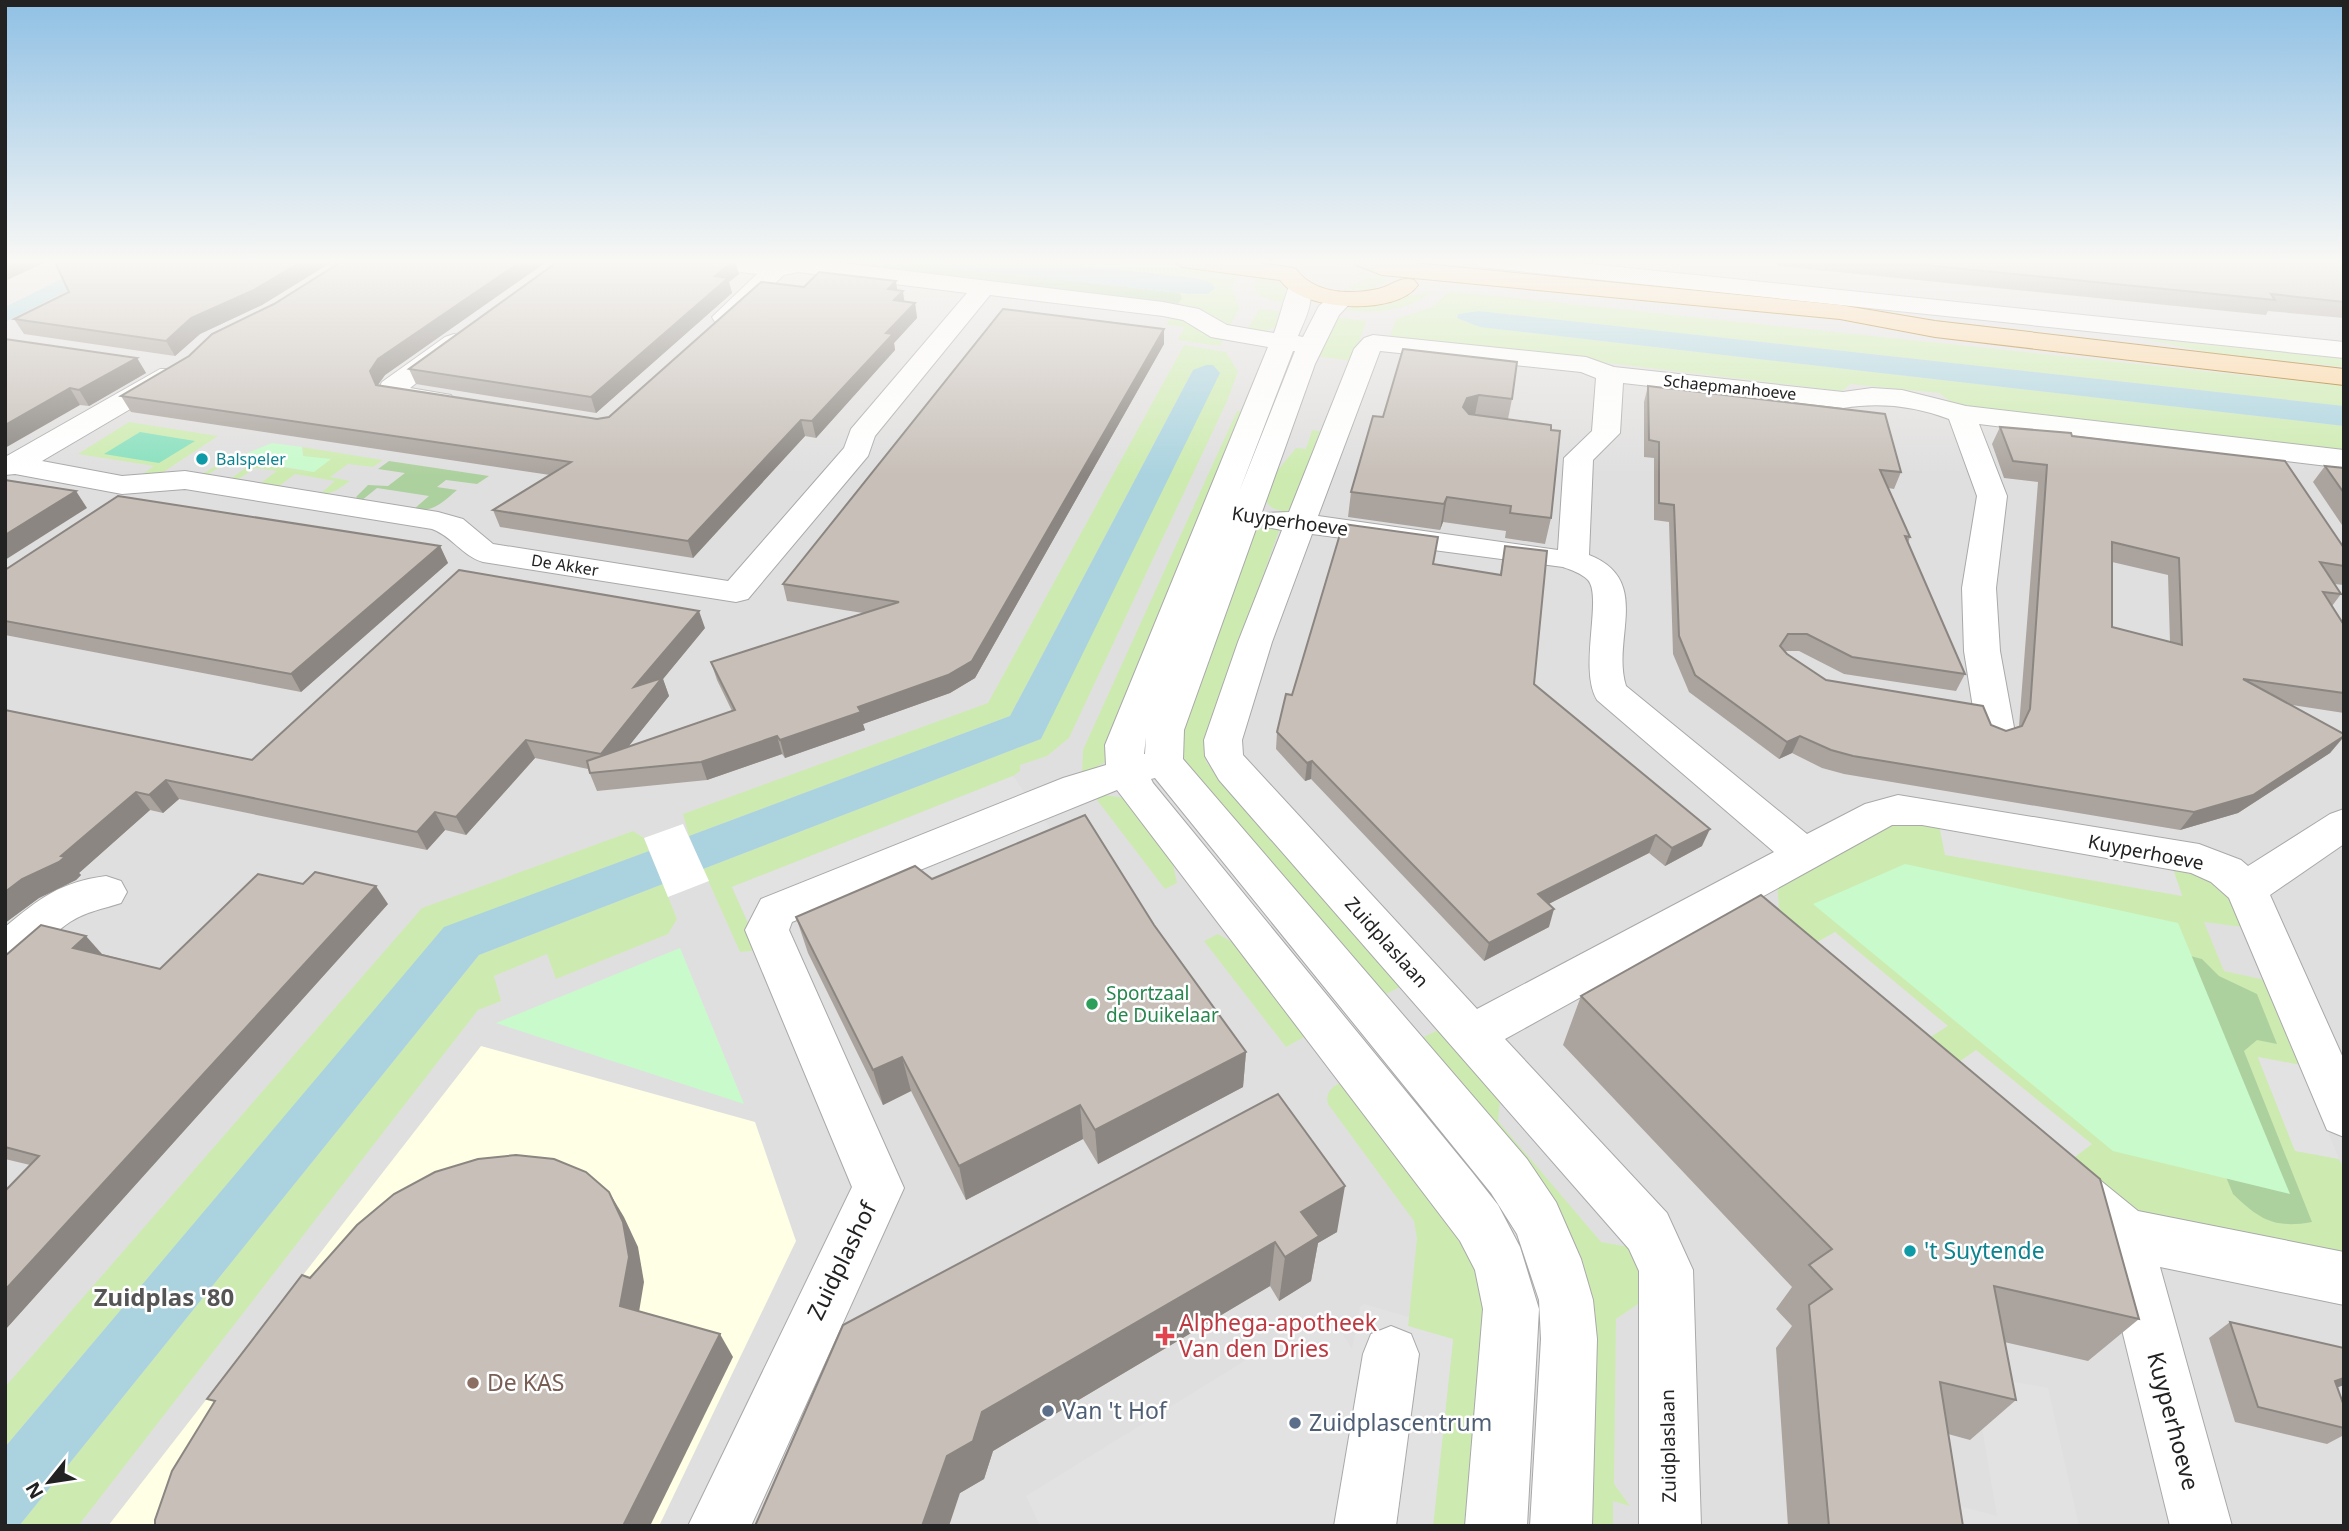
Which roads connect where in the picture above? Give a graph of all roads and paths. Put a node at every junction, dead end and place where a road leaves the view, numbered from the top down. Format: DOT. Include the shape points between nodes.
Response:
graph roads {
  1 [pos="470,331"];
  2 [pos="947,331"];
  3 [pos="1219,331"];
  4 [pos="1296,331"];
  5 [pos="1308,331"];
  6 [pos="1956,331"];
  7 [pos="2166,331"];
  8 [pos="1373,343"];
  9 [pos="1296,344"];
  10 [pos="2344,350"];
  11 [pos="142,362"];
  12 [pos="1610,374"];
  13 [pos="2344,377"];
  14 [pos="465,404"];
  15 [pos="1961,414"];
  16 [pos="1554,439"];
  17 [pos="1594,444"];
  18 [pos="2274,451"];
  19 [pos="2344,459"];
  20 [pos="10,466"];
  21 [pos="150,483"];
  22 [pos="2295,484"];
  23 [pos="105,513"];
  24 [pos="1231,513"];
  25 [pos="1300,523"];
  26 [pos="483,552"];
  27 [pos="1573,560"];
  28 [pos="455,577"];
  29 [pos="1984,717"];
  30 [pos="1145,766"];
  31 [pos="2344,824"];
  32 [pos="1804,854"];
  33 [pos="2246,889"];
  34 [pos="106,892"];
  35 [pos="5,953"];
  36 [pos="1470,1035"];
  37 [pos="2344,1115"];
  38 [pos="2042,1163"];
  39 [pos="2125,1234"];
  40 [pos="2344,1279"];
  41 [pos="1391,1354"];
  42 [pos="719,1526"];
  43 [pos="1365,1526"];
  44 [pos="1496,1526"];
  45 [pos="1560,1526"];
  46 [pos="1670,1526"];
  47 [pos="2201,1526"];
  1 -- 14 [label="street" via="393,388 398,394"];
  2 -- 26 [label="street, De Akker" via="860,435 858,450 736,592"];
  3 -- 9 [label="street"];
  4 -- 9 [label="street"];
  5 -- 9 [label="street"];
  6 -- 13 [label="main road"];
  7 -- 10 [label="street"];
  8 -- 12 [label="street, Schaepmanhoeve" via="1586,365"];
  8 -- 25 [label="street, Zuidplaslaan"];
  9 -- 24 [label="street"];
  11 -- 20 [label="street" via="184,366"];
  12 -- 15 [label="street, Schaepmanhoeve" via="1843,400 1865,395 1934,403"];
  12 -- 17 [label="street" via="1606,433"];
  15 -- 18 [label="street, Schaepmanhoeve"];
  15 -- 29 [label="street" via="1992,496 1979,588"];
  16 -- 17 [label="street"];
  17 -- 27 [label="street" via="1579,457"];
  18 -- 19 [label="street, Schaepmanhoeve"];
  18 -- 22 [label="street"];
  20 -- 21 [label="street" via="122,485"];
  21 -- 23 [label="street"];
  21 -- 26 [label="street" via="186,480 438,521 452,526"];
  24 -- 25 [label="street, Kuyperhoeve"];
  24 -- 30 [label="street" via="1165,730"];
  25 -- 27 [label="street, Kuyperhoeve"];
  25 -- 36 [label="street, Zuidplaslaan" via="1223,740 1224,756"];
  26 -- 28 [label="street"];
  27 -- 32 [label="street, Kuyperhoeve" via="1607,579 1606,679 1610,691"];
  30 -- 42 [label="street, Zuidplashof" via="776,911 767,930 878,1188"];
  30 -- 44 [label="street" via="1139,793 1454,1189 1501,1265 1511,1309"];
  30 -- 45 [label="street" via="1509,1176 1537,1219 1566,1300 1569,1339"];
  31 -- 33 [label="street"];
  32 -- 33 [label="street, Kuyperhoeve" via="1879,814 1898,809 2199,859 2226,871"];
  32 -- 36 [label="street, Kuyperhoeve" via="1746,909"];
  33 -- 37 [label="street, Kuyperhoeve"];
  34 -- 35 [label="street" via="79,896 52,912"];
  36 -- 46 [label="street, Zuidplaslaan" via="1648,1231 1666,1270"];
  38 -- 39 [label="street"];
  39 -- 40 [label="street"];
  39 -- 47 [label="street, Kuyperhoeve"];
  41 -- 43 [label="street"];
}
